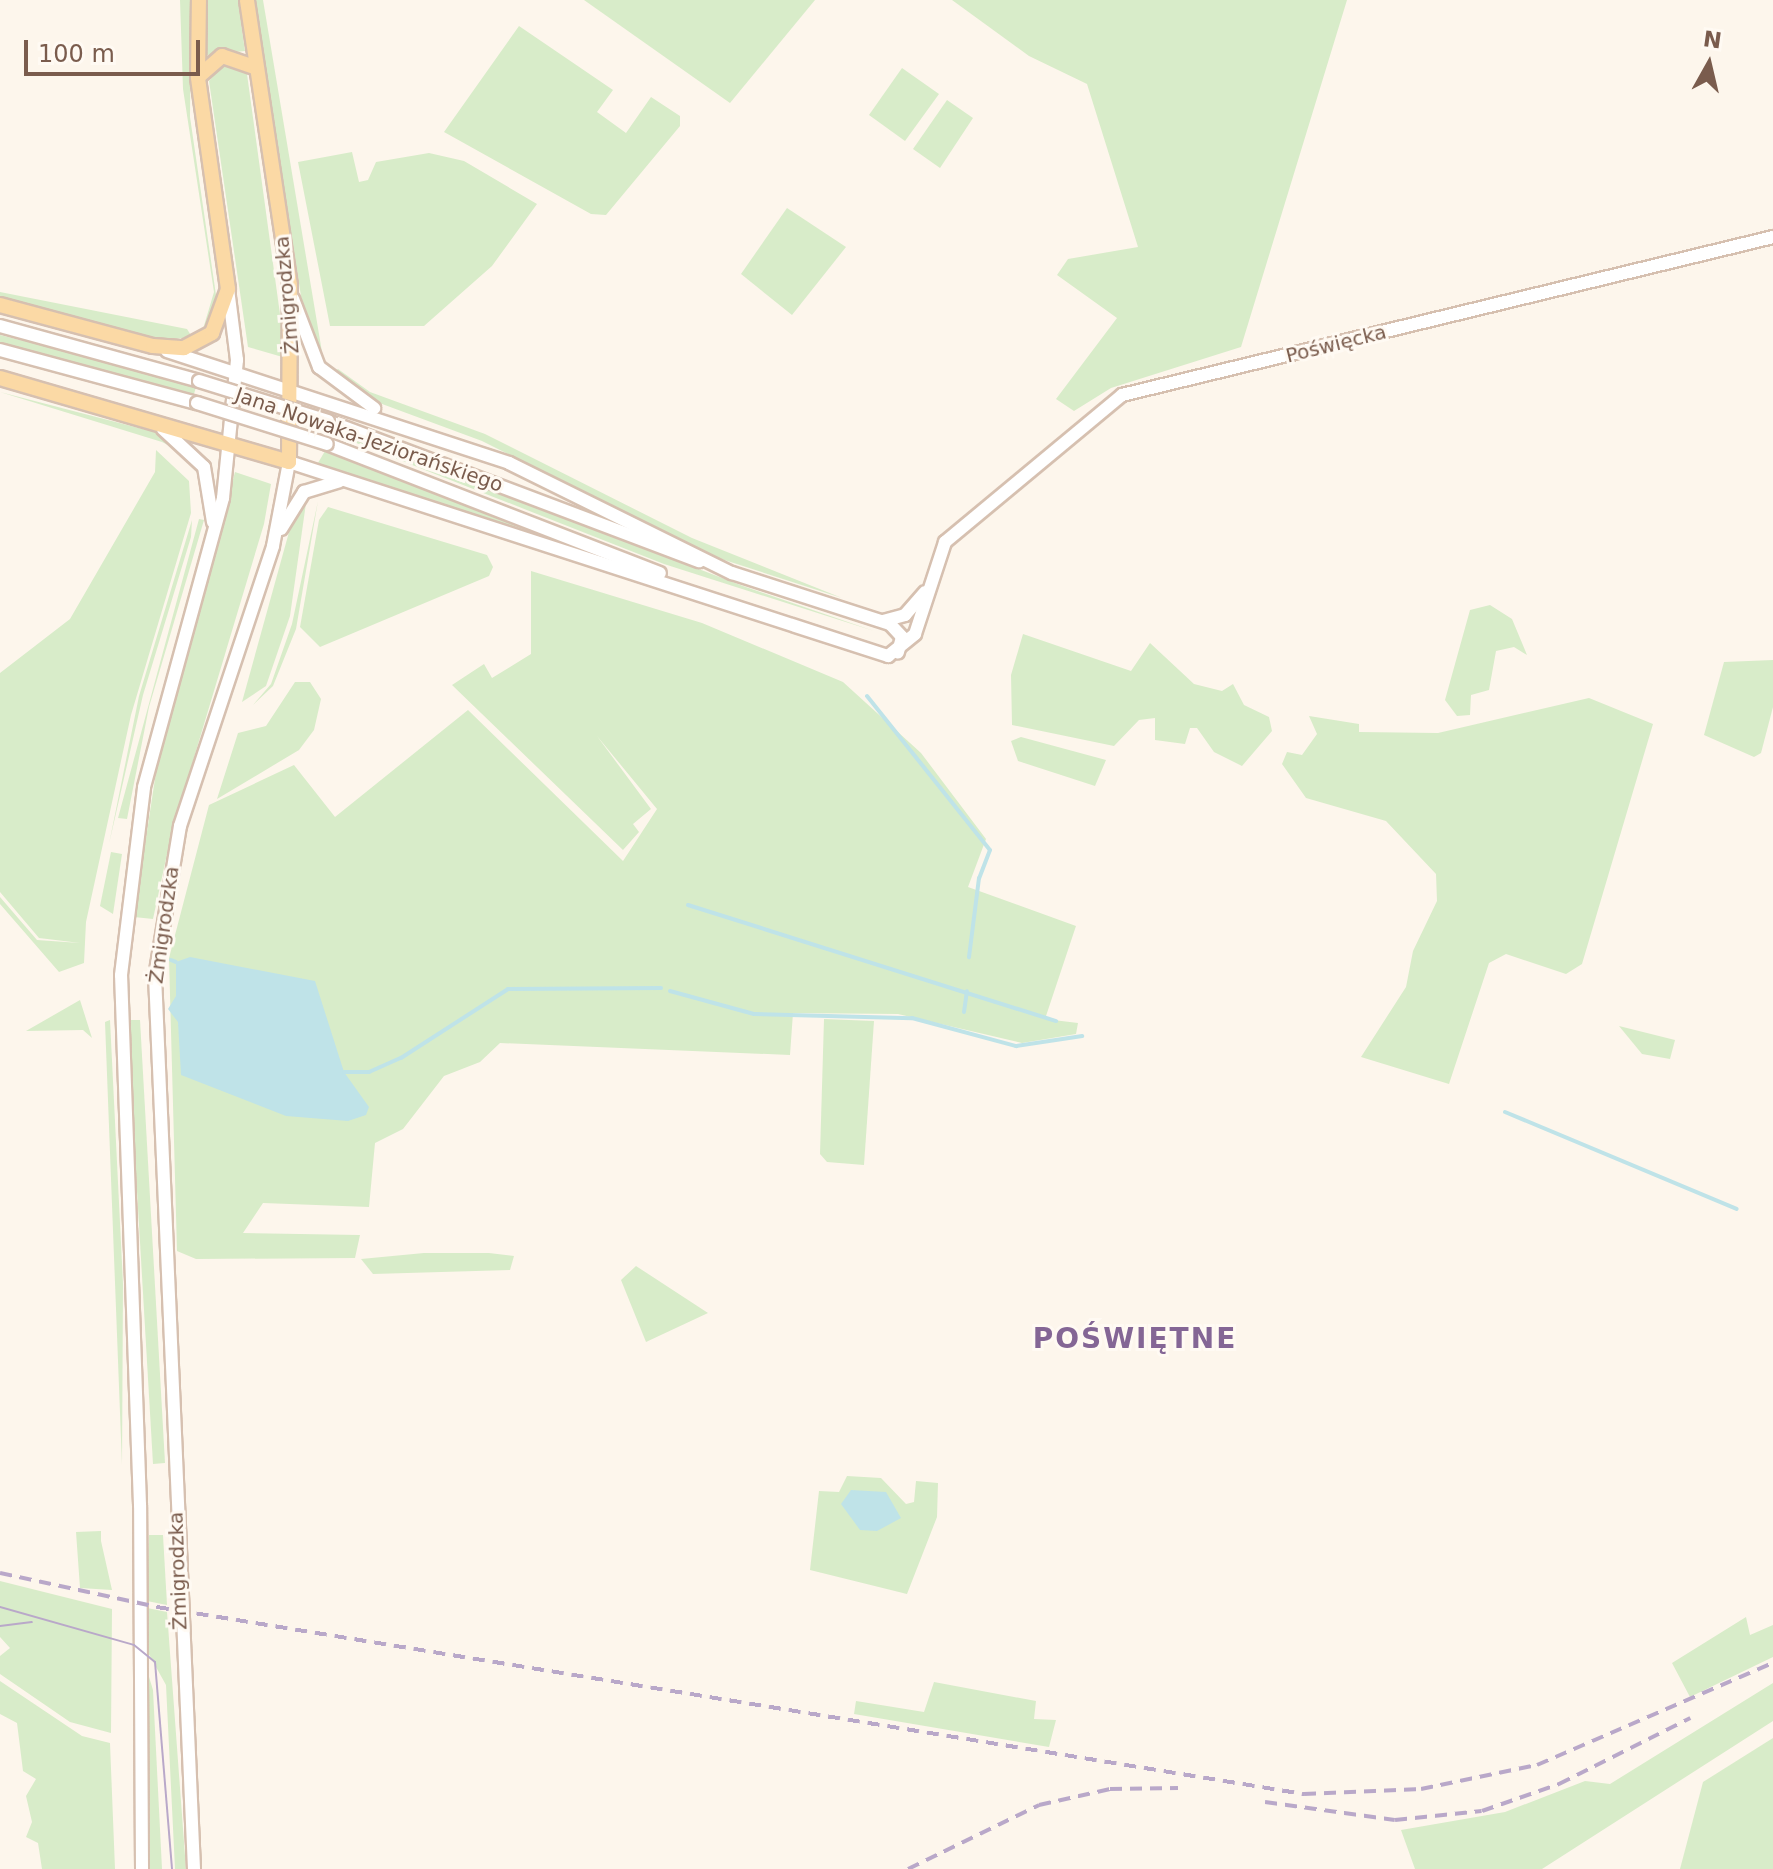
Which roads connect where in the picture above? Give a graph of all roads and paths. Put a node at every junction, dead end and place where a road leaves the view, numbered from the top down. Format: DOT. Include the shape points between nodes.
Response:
graph roads {
  1 [pos="199,0"];
  2 [pos="247,0"];
  3 [pos="256,68"];
  4 [pos="198,77"];
  5 [pos="1773,237"];
  6 [pos="228,289"];
  7 [pos="290,292"];
  8 [pos="0,305"];
  9 [pos="0,326"];
  10 [pos="153,346"];
  11 [pos="0,350"];
  12 [pos="236,373"];
  13 [pos="0,378"];
  14 [pos="294,389"];
  15 [pos="133,411"];
  16 [pos="401,423"];
  17 [pos="231,440"];
  18 [pos="289,462"];
  19 [pos="343,481"];
  20 [pos="213,539"];
  21 [pos="273,546"];
  22 [pos="732,573"];
  23 [pos="929,586"];
  24 [pos="706,594"];
  25 [pos="881,621"];
  26 [pos="895,654"];
  27 [pos="142,1869"];
  28 [pos="194,1869"];
  1 -- 4 [label="main road, Żmigrodzka"];
  2 -- 3 [label="main road, Żmigrodzka"];
  3 -- 4 [label="main road" via="222,56"];
  3 -- 7 [label="main road, Żmigrodzka"];
  4 -- 6 [label="main road, Żmigrodzka"];
  5 -- 23 [label="street, Poświęcka" via="1122,395 945,542"];
  6 -- 10 [label="main road" via="207,338 184,348"];
  6 -- 12 [label="street, Żmigrodzka"];
  7 -- 14 [label="main road, Żmigrodzka"];
  7 -- 16 [label="street" via="323,371"];
  8 -- 10 [label="main road"];
  9 -- 22 [label="street, Jana Nowaka-Jeziorańskiego, bridge" via="328,421"];
  10 -- 12 [label="street"];
  11 -- 24 [label="street, Jana Nowaka-Jeziorańskiego, bridge" via="327,444"];
  12 -- 14 [label="street"];
  12 -- 17 [label="street, Żmigrodzka"];
  13 -- 15 [label="main road"];
  14 -- 16 [label="street"];
  14 -- 18 [label="main road, Żmigrodzka"];
  15 -- 17 [label="main road"];
  15 -- 20 [label="street" via="177,437 204,467"];
  16 -- 22 [label="street" via="552,482"];
  17 -- 18 [label="main road"];
  17 -- 20 [label="street, Żmigrodzka"];
  18 -- 19 [label="street"];
  18 -- 21 [label="street, Żmigrodzka"];
  19 -- 21 [label="street" via="304,492"];
  19 -- 24 [label="street"];
  20 -- 27 [label="street, Żmigrodzka" via="144,787 119,1008 140,1505"];
  21 -- 28 [label="street, Żmigrodzka" via="180,826 155,977"];
  22 -- 25 [label="street"];
  23 -- 25 [label="street" via="905,615"];
  23 -- 26 [label="street" via="915,634"];
  24 -- 26 [label="street" via="878,655"];
  25 -- 26 [label="street" via="900,632"];
}
